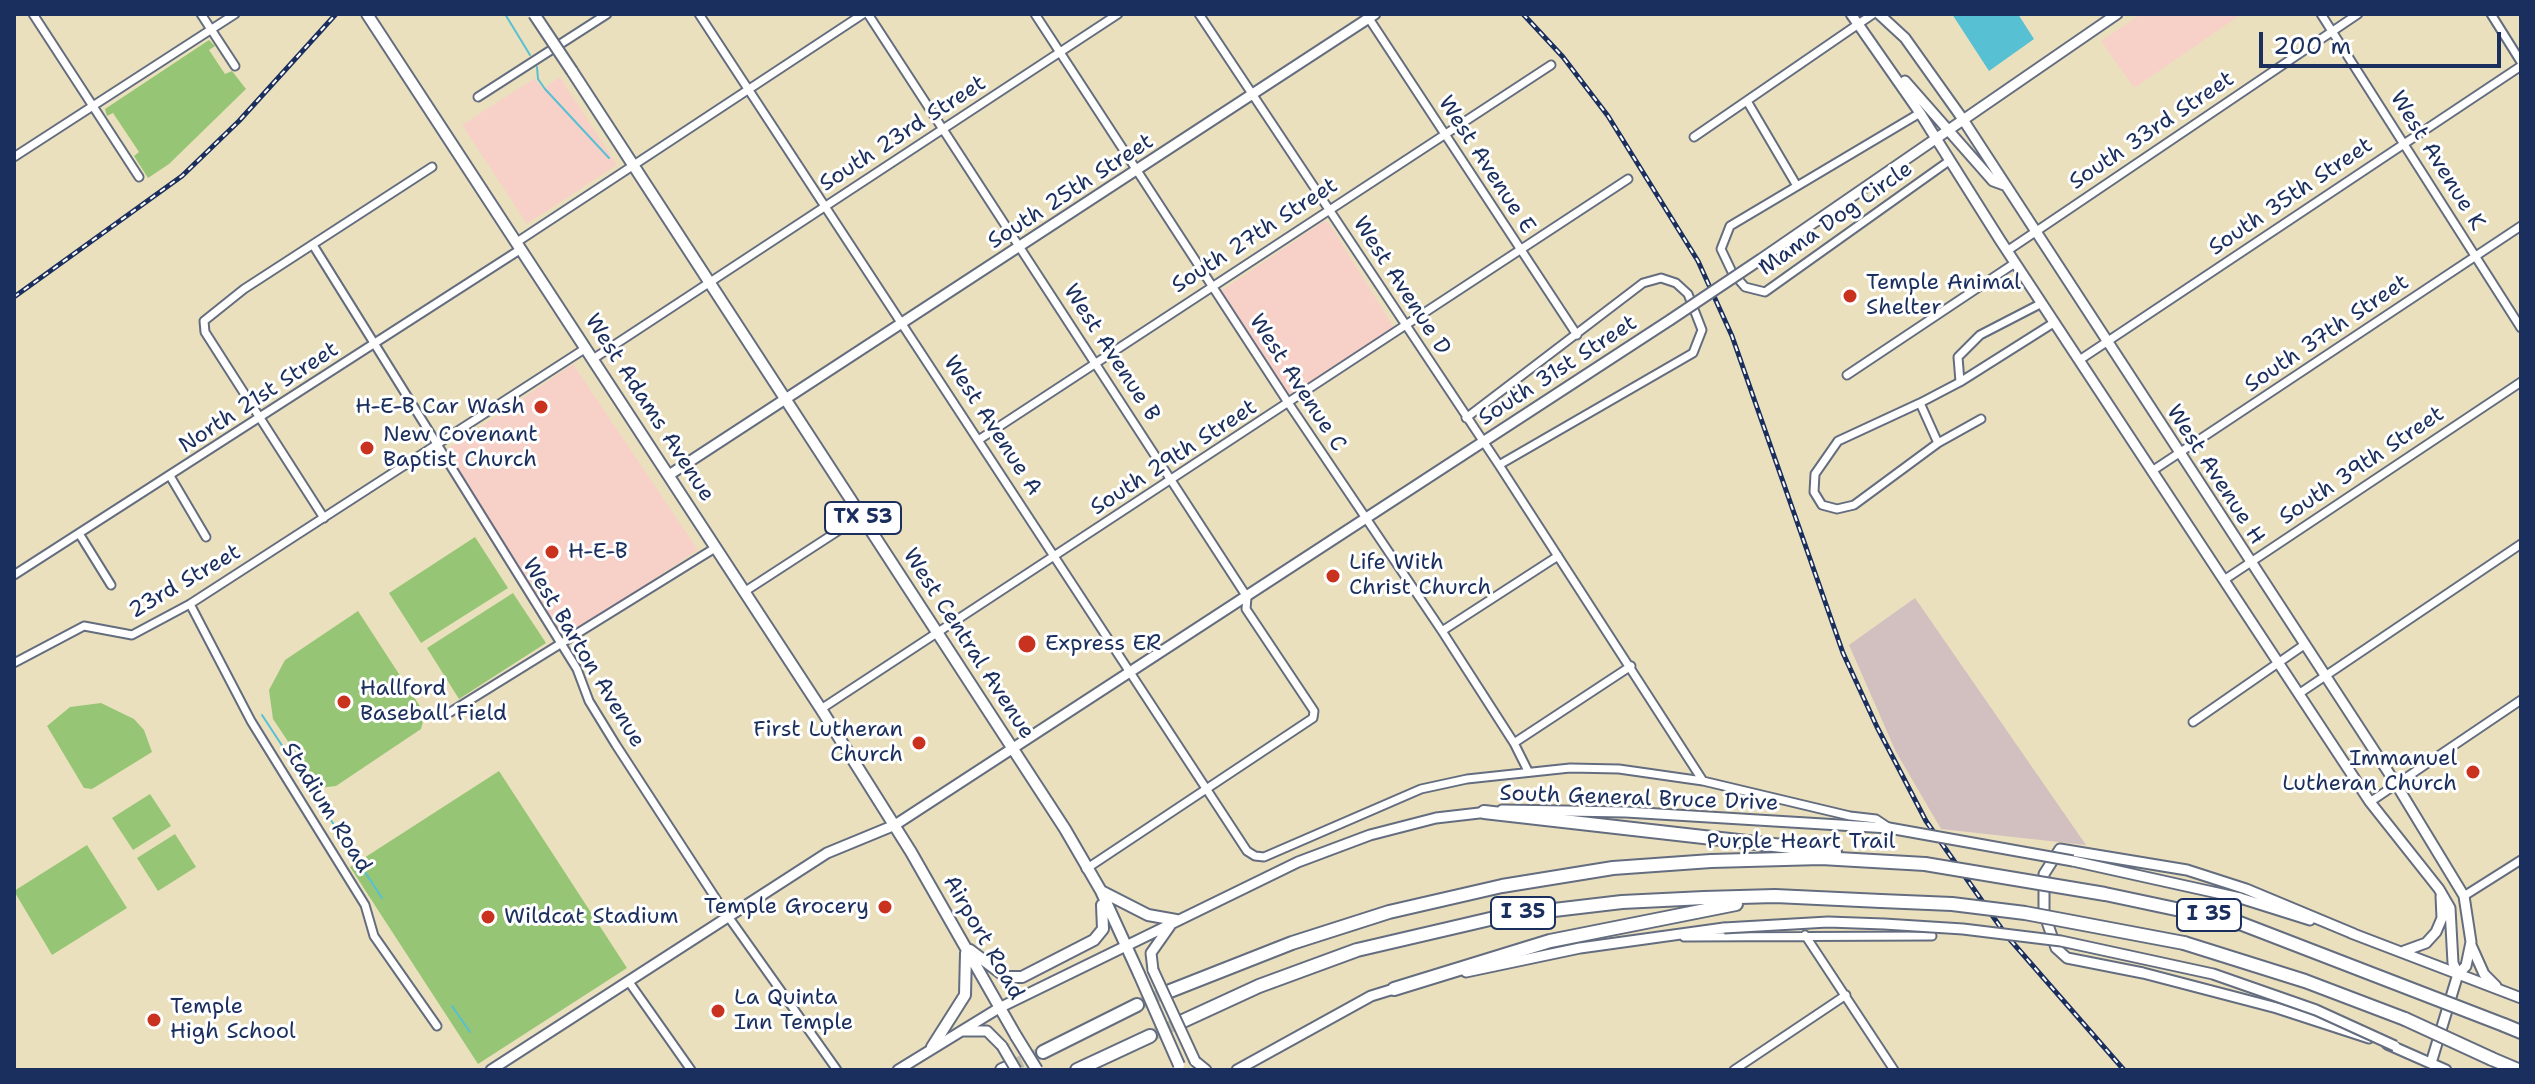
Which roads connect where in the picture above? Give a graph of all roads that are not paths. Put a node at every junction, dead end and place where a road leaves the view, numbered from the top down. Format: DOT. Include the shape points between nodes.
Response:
graph roads {
  1 [pos="33,14"];
  2 [pos="201,14"];
  3 [pos="235,14"];
  4 [pos="367,14"];
  5 [pos="534,14"];
  6 [pos="607,14"];
  7 [pos="699,14"];
  8 [pos="866,14"];
  9 [pos="1035,14"];
  10 [pos="1118,14"];
  11 [pos="1199,14"];
  12 [pos="1851,14"];
  13 [pos="1876,14"];
  14 [pos="2117,14"];
  15 [pos="2321,14"];
  16 [pos="2358,14"];
  17 [pos="2491,14"];
  18 [pos="1370,15"];
  19 [pos="1857,24"];
  20 [pos="211,30"];
  21 [pos="2332,31"];
  22 [pos="1060,53"];
  23 [pos="2521,64"];
  24 [pos="1551,65"];
  25 [pos="235,66"];
  26 [pos="1890,69"];
  27 [pos="749,87"];
  28 [pos="1253,94"];
  29 [pos="478,97"];
  30 [pos="1747,101"];
  31 [pos="94,107"];
  32 [pos="1920,113"];
  33 [pos="1962,118"];
  34 [pos="943,128"];
  35 [pos="1947,129"];
  36 [pos="1446,133"];
  37 [pos="1694,137"];
  38 [pos="1935,138"];
  39 [pos="2405,143"];
  40 [pos="14,157"];
  41 [pos="1949,161"];
  42 [pos="633,164"];
  43 [pos="432,167"];
  44 [pos="1138,169"];
  45 [pos="139,177"];
  46 [pos="1628,179"];
  47 [pos="1797,186"];
  48 [pos="2005,186"];
  49 [pos="825,207"];
  50 [pos="1329,209"];
  51 [pos="2521,226"];
  52 [pos="2034,232"];
  53 [pos="313,245"];
  54 [pos="519,245"];
  55 [pos="1021,246"];
  56 [pos="1520,251"];
  57 [pos="2007,251"];
  58 [pos="2475,257"];
  59 [pos="2015,263"];
  60 [pos="708,283"];
  61 [pos="1213,286"];
  62 [pos="2042,303"];
  63 [pos="2055,322"];
  64 [pos="902,324"];
  65 [pos="1405,327"];
  66 [pos="2521,328"];
  67 [pos="1577,335"];
  68 [pos="2106,342"];
  69 [pos="377,344"];
  70 [pos="586,348"];
  71 [pos="593,359"];
  72 [pos="2081,359"];
  73 [pos="1096,363"];
  74 [pos="1847,375"];
  75 [pos="1960,382"];
  76 [pos="2521,382"];
  77 [pos="786,400"];
  78 [pos="1920,403"];
  79 [pos="1289,404"];
  80 [pos="1466,418"];
  81 [pos="262,419"];
  82 [pos="1981,419"];
  83 [pos="980,439"];
  84 [pos="1483,441"];
  85 [pos="1938,443"];
  86 [pos="437,445"];
  87 [pos="2179,453"];
  88 [pos="1499,465"];
  89 [pos="2152,471"];
  90 [pos="669,475"];
  91 [pos="170,476"];
  92 [pos="1172,481"];
  93 [pos="861,516"];
  94 [pos="324,518"];
  95 [pos="1366,518"];
  96 [pos="80,535"];
  97 [pos="206,537"];
  98 [pos="2521,544"];
  99 [pos="715,548"];
  100 [pos="1055,556"];
  101 [pos="1558,556"];
  102 [pos="2250,563"];
  103 [pos="14,575"];
  104 [pos="2224,580"];
  105 [pos="111,585"];
  106 [pos="744,592"];
  107 [pos="1247,597"];
  108 [pos="190,604"];
  109 [pos="1442,631"];
  110 [pos="939,633"];
  111 [pos="2304,645"];
  112 [pos="562,646"];
  113 [pos="14,663"];
  114 [pos="2279,664"];
  115 [pos="1631,666"];
  116 [pos="1131,672"];
  117 [pos="2324,676"];
  118 [pos="2300,693"];
  119 [pos="2521,700"];
  120 [pos="821,709"];
  121 [pos="444,716"];
  122 [pos="2193,722"];
  123 [pos="1514,743"];
  124 [pos="1012,750"];
  125 [pos="1528,771"];
  126 [pos="1703,781"];
  127 [pos="2396,784"];
  128 [pos="1206,787"];
  129 [pos="2370,802"];
  130 [pos="1484,812"];
  131 [pos="895,825"];
  132 [pos="1889,828"];
  133 [pos="1255,856"];
  134 [pos="2521,860"];
  135 [pos="1925,864"];
  136 [pos="1086,869"];
  137 [pos="2439,889"];
  138 [pos="1101,891"];
  139 [pos="1775,896"];
  140 [pos="2464,896"];
  141 [pos="731,917"];
  142 [pos="1176,920"];
  143 [pos="2354,934"];
  144 [pos="1805,935"];
  145 [pos="1932,936"];
  146 [pos="1646,938"];
  147 [pos="2471,942"];
  148 [pos="1125,945"];
  149 [pos="965,947"];
  150 [pos="2398,951"];
  151 [pos="2458,974"];
  152 [pos="629,982"];
  153 [pos="1394,989"];
  154 [pos="1170,991"];
  155 [pos="1846,995"];
  156 [pos="2521,998"];
  157 [pos="1137,1005"];
  158 [pos="999,1008"];
  159 [pos="1183,1021"];
  160 [pos="437,1026"];
  161 [pos="961,1031"];
  162 [pos="2521,1032"];
  163 [pos="1150,1036"];
  164 [pos="2395,1046"];
  165 [pos="932,1047"];
  166 [pos="1043,1052"];
  167 [pos="2431,1063"];
  168 [pos="1180,1068"];
  169 [pos="1009,1069"];
  170 [pos="491,1070"];
  171 [pos="691,1070"];
  172 [pos="837,1070"];
  173 [pos="898,1070"];
  174 [pos="1037,1070"];
  175 [pos="1077,1070"];
  176 [pos="1206,1070"];
  177 [pos="1235,1070"];
  178 [pos="1734,1070"];
  179 [pos="1894,1070"];
  180 [pos="2446,1070"];
  181 [pos="2518,1070"];
  1 -- 31 [label="street"];
  2 -- 20 [label="street"];
  3 -- 20 [label="street"];
  4 -- 54 [label="main road, West Adams Avenue"];
  5 -- 42 [label="main road, West Central Avenue / TX 53, bridge"];
  6 -- 29 [label="street"];
  7 -- 27 [label="street, West Avenue A"];
  8 -- 27 [label="street, North 21st Street"];
  8 -- 34 [label="street, West Avenue B"];
  9 -- 22 [label="street, West Avenue C"];
  10 -- 22 [label="street, South 23rd Street"];
  11 -- 28 [label="street, West Avenue D"];
  12 -- 19 [label="main road"];
  13 -- 19 [label="street"];
  13 -- 33 [label="main road, West Avenue H" via="1905,38"];
  14 -- 33 [label="main road, South 31st Street"];
  15 -- 21 [label="street, West Avenue K"];
  16 -- 21 [label="street, South 33rd Street"];
  17 -- 23 [label="street"];
  18 -- 28 [label="main road, South 25th Street"];
  18 -- 36 [label="street, West Avenue E"];
  19 -- 26 [label="main road"];
  19 -- 30 [label="street"];
  20 -- 25 [label="street"];
  20 -- 31 [label="street"];
  21 -- 39 [label="street, West Avenue K"];
  21 -- 52 [label="street, South 33rd Street"];
  22 -- 34 [label="street, South 23rd Street"];
  22 -- 44 [label="street, West Avenue C"];
  23 -- 39 [label="street, South 35th Street"];
  24 -- 36 [label="street, South 27th Street"];
  26 -- 32 [label="main road"];
  26 -- 35 [label="main road"];
  27 -- 42 [label="street, North 21st Street"];
  27 -- 49 [label="street, West Avenue A"];
  28 -- 44 [label="main road, South 25th Street"];
  28 -- 50 [label="street, West Avenue D"];
  30 -- 37 [label="street"];
  30 -- 47 [label="street"];
  31 -- 40 [label="street"];
  31 -- 45 [label="street"];
  32 -- 38 [label="main road"];
  32 -- 47 [label="street"];
  33 -- 35 [label="main road, South 31st Street"];
  33 -- 48 [label="main road, West Avenue H"];
  34 -- 49 [label="street, South 23rd Street"];
  34 -- 55 [label="street, West Avenue B"];
  35 -- 38 [label="main road, South 31st Street"];
  35 -- 48 [label="main road" via="1993,181"];
  36 -- 50 [label="street, South 27th Street"];
  36 -- 56 [label="street, West Avenue E"];
  38 -- 41 [label="main road"];
  38 -- 84 [label="main road, South 31st Street, bridge"];
  39 -- 58 [label="street, West Avenue K"];
  39 -- 68 [label="street, South 35th Street"];
  41 -- 47 [label="street, Mama Dog Circle" via="1780,284 1765,292 1745,287 1721,249 1730,226"];
  41 -- 57 [label="main road"];
  42 -- 54 [label="street, North 21st Street"];
  42 -- 60 [label="main road, West Central Avenue / TX 53"];
  43 -- 53 [label="street"];
  44 -- 55 [label="main road, South 25th Street"];
  44 -- 61 [label="street, West Avenue C"];
  46 -- 56 [label="street, South 29th Street"];
  48 -- 52 [label="main road, West Avenue H"];
  49 -- 60 [label="street, South 23rd Street"];
  49 -- 64 [label="street, West Avenue A"];
  50 -- 61 [label="street, South 27th Street"];
  50 -- 65 [label="street, West Avenue D"];
  51 -- 58 [label="street, South 37th Street"];
  52 -- 57 [label="street, South 33rd Street"];
  52 -- 68 [label="main road, West Avenue H"];
  53 -- 69 [label="street, West Barton Avenue"];
  53 -- 81 [label="street" via="204,321 205,332"];
  54 -- 69 [label="street, North 21st Street"];
  54 -- 70 [label="main road, West Adams Avenue"];
  55 -- 64 [label="main road, South 25th Street"];
  55 -- 73 [label="street, West Avenue B"];
  56 -- 65 [label="street, South 29th Street"];
  56 -- 67 [label="street, West Avenue E"];
  57 -- 59 [label="main road"];
  58 -- 66 [label="street, West Avenue K"];
  58 -- 87 [label="street, South 37th Street"];
  59 -- 62 [label="main road"];
  59 -- 74 [label="street"];
  60 -- 71 [label="street, South 23rd Street"];
  60 -- 77 [label="main road, West Central Avenue / TX 53"];
  61 -- 73 [label="street, South 27th Street"];
  61 -- 79 [label="street, West Avenue C"];
  62 -- 63 [label="main road"];
  62 -- 75 [label="street" via="1980,335 1958,357"];
  63 -- 72 [label="main road"];
  63 -- 75 [label="street"];
  64 -- 77 [label="main road, South 25th Street"];
  64 -- 83 [label="street, West Avenue A"];
  65 -- 79 [label="street, South 29th Street"];
  65 -- 80 [label="street, West Avenue D"];
  67 -- 80 [label="street"];
  67 -- 88 [label="street" via="1643,283 1661,278 1688,294 1702,330 1693,353"];
  68 -- 72 [label="street, South 35th Street"];
  68 -- 87 [label="main road, West Avenue H"];
  69 -- 81 [label="street, North 21st Street"];
  69 -- 86 [label="street, West Barton Avenue"];
  70 -- 71 [label="main road, West Adams Avenue"];
  70 -- 86 [label="street, 23rd Street"];
  71 -- 90 [label="main road, West Adams Avenue"];
  72 -- 89 [label="main road"];
  73 -- 83 [label="street, South 27th Street"];
  73 -- 92 [label="street, West Avenue B"];
  75 -- 78 [label="street"];
  76 -- 102 [label="street, South 39th Street"];
  77 -- 90 [label="main road, South 25th Street"];
  77 -- 93 [label="main road, West Central Avenue / TX 53"];
  78 -- 85 [label="street"];
  78 -- 85 [label="street" via="1838,441 1815,474 1814,492 1822,505 1854,505"];
  79 -- 92 [label="street, South 29th Street"];
  79 -- 95 [label="street, West Avenue C"];
  80 -- 84 [label="street, West Avenue D"];
  81 -- 91 [label="street, North 21st Street"];
  81 -- 94 [label="street"];
  82 -- 85 [label="street"];
  83 -- 100 [label="street, West Avenue A"];
  84 -- 88 [label="street, West Avenue D"];
  84 -- 95 [label="main road, South 31st Street"];
  86 -- 94 [label="street, 23rd Street"];
  86 -- 112 [label="street, West Barton Avenue"];
  87 -- 89 [label="street, South 37th Street"];
  87 -- 102 [label="main road, West Avenue H"];
  88 -- 101 [label="street"];
  89 -- 104 [label="main road"];
  90 -- 99 [label="main road, West Adams Avenue"];
  91 -- 96 [label="street, North 21st Street"];
  91 -- 97 [label="street"];
  92 -- 100 [label="street, South 29th Street"];
  92 -- 107 [label="street, West Avenue B"];
  93 -- 106 [label="street"];
  93 -- 110 [label="main road, West Central Avenue / TX 53"];
  94 -- 108 [label="street, 23rd Street"];
  95 -- 107 [label="main road, South 31st Street"];
  95 -- 109 [label="street, West Avenue C"];
  96 -- 103 [label="street, North 21st Street"];
  96 -- 105 [label="street"];
  98 -- 117 [label="street"];
  99 -- 106 [label="main road, West Adams Avenue"];
  99 -- 112 [label="street"];
  100 -- 110 [label="street, South 29th Street"];
  100 -- 116 [label="street, West Avenue A"];
  101 -- 109 [label="street"];
  101 -- 115 [label="street"];
  102 -- 104 [label="street, South 39th Street"];
  102 -- 111 [label="main road, West Avenue H"];
  104 -- 114 [label="main road"];
  106 -- 120 [label="main road, West Adams Avenue"];
  107 -- 116 [label="main road, South 31st Street"];
  107 -- 128 [label="street, West Avenue B" via="1246,609 1315,715"];
  108 -- 113 [label="street, 23rd Street" via="132,635 84,626"];
  108 -- 160 [label="street, Stadium Road" via="251,721 365,905 374,936"];
  109 -- 123 [label="street, West Avenue C"];
  110 -- 120 [label="street, South 29th Street"];
  110 -- 124 [label="main road, West Central Avenue / TX 53"];
  111 -- 114 [label="street"];
  111 -- 117 [label="main road, West Avenue H"];
  112 -- 121 [label="street"];
  112 -- 141 [label="street, West Barton Avenue" via="609,734"];
  114 -- 118 [label="main road"];
  114 -- 122 [label="street"];
  115 -- 123 [label="street"];
  115 -- 126 [label="street"];
  116 -- 124 [label="main road, South 31st Street"];
  116 -- 128 [label="street, West Avenue A"];
  117 -- 118 [label="street"];
  117 -- 127 [label="main road, West Avenue H"];
  118 -- 129 [label="main road"];
  119 -- 127 [label="street"];
  120 -- 131 [label="main road, West Adams Avenue"];
  123 -- 125 [label="street, West Avenue C"];
  124 -- 131 [label="main road, South 31st Street"];
  124 -- 136 [label="main road, West Central Avenue / TX 53"];
  125 -- 126 [label="street, South General Bruce Drive" via="1619,769"];
  125 -- 133 [label="street, South General Bruce Drive" via="1421,789 1264,857"];
  126 -- 132 [label="street, South General Bruce Drive" via="1876,819"];
  127 -- 129 [label="street"];
  127 -- 140 [label="main road, West Avenue H"];
  128 -- 133 [label="street, West Avenue A"];
  128 -- 136 [label="street"];
  129 -- 137 [label="main road"];
  130 -- 132 [label="main road, South General Bruce Drive" via="1527,808"];
  130 -- 135 [label="highway"];
  130 -- 142 [label="main road, South General Bruce Drive" via="1436,818 1331,848"];
  131 -- 141 [label="main road, South 31st Street" via="827,853"];
  131 -- 149 [label="main road, Airport Road"];
  132 -- 143 [label="main road, South General Bruce Drive, bridge" via="2240,898"];
  134 -- 140 [label="street"];
  135 -- 154 [label="highway, Purple Heart Trail / I 35" via="1821,858 1613,868 1502,886 1334,929"];
  135 -- 162 [label="highway, Purple Heart Trail / I 35, bridge" via="2237,922"];
  136 -- 138 [label="main road, West Central Avenue / TX 53"];
  137 -- 150 [label="main road" via="2443,903 2436,932 2412,950"];
  137 -- 151 [label="main road" via="2450,908"];
  138 -- 142 [label="main road" via="1148,915"];
  138 -- 148 [label="main road, West Central Avenue / TX 53"];
  138 -- 149 [label="main road" via="1103,929 1094,940 1022,977 1006,977"];
  139 -- 153 [label="highway" via="1550,941"];
  139 -- 159 [label="highway, I 35" via="1622,902 1477,921 1346,954"];
  139 -- 181 [label="highway, I 35, bridge" via="1952,904 2184,943 2405,1019"];
  140 -- 147 [label="main road, West Avenue H"];
  141 -- 152 [label="main road, South 31st Street"];
  141 -- 172 [label="street, West Barton Avenue"];
  142 -- 148 [label="main road, South General Bruce Drive"];
  142 -- 176 [label="main road, bridge" via="1151,953 1153,970 1195,1061"];
  143 -- 150 [label="main road, South General Bruce Drive"];
  143 -- 164 [label="main road" via="2187,870 2060,849 2044,874 2044,913 2056,948 2067,958 2277,1008"];
  144 -- 145 [label="street"];
  144 -- 146 [label="street"];
  144 -- 155 [label="street"];
  146 -- 153 [label="main road"];
  146 -- 164 [label="main road, bridge" via="1724,928 1870,924 2061,941 2213,974 2316,1010"];
  147 -- 151 [label="main road" via="2466,966"];
  147 -- 156 [label="main road" via="2484,974 2495,986"];
  148 -- 158 [label="main road, South General Bruce Drive"];
  148 -- 168 [label="main road, West Central Avenue / TX 53, bridge"];
  149 -- 158 [label="main road, Airport Road"];
  149 -- 165 [label="main road" via="965,995"];
  150 -- 151 [label="main road, South General Bruce Drive"];
  151 -- 156 [label="main road, South General Bruce Drive"];
  151 -- 167 [label="main road"];
  152 -- 170 [label="main road, South 31st Street"];
  152 -- 171 [label="street"];
  153 -- 177 [label="main road" via="1371,996"];
  155 -- 178 [label="street"];
  155 -- 179 [label="street"];
  157 -- 166 [label="highway"];
  158 -- 161 [label="main road, South General Bruce Drive"];
  158 -- 174 [label="main road, Airport Road, bridge"];
  161 -- 165 [label="main road, South General Bruce Drive"];
  161 -- 169 [label="main road, bridge" via="987,1031 1002,1046"];
  163 -- 175 [label="highway"];
  164 -- 167 [label="main road"];
  165 -- 173 [label="main road, South General Bruce Drive"];
  167 -- 180 [label="main road"];
}
